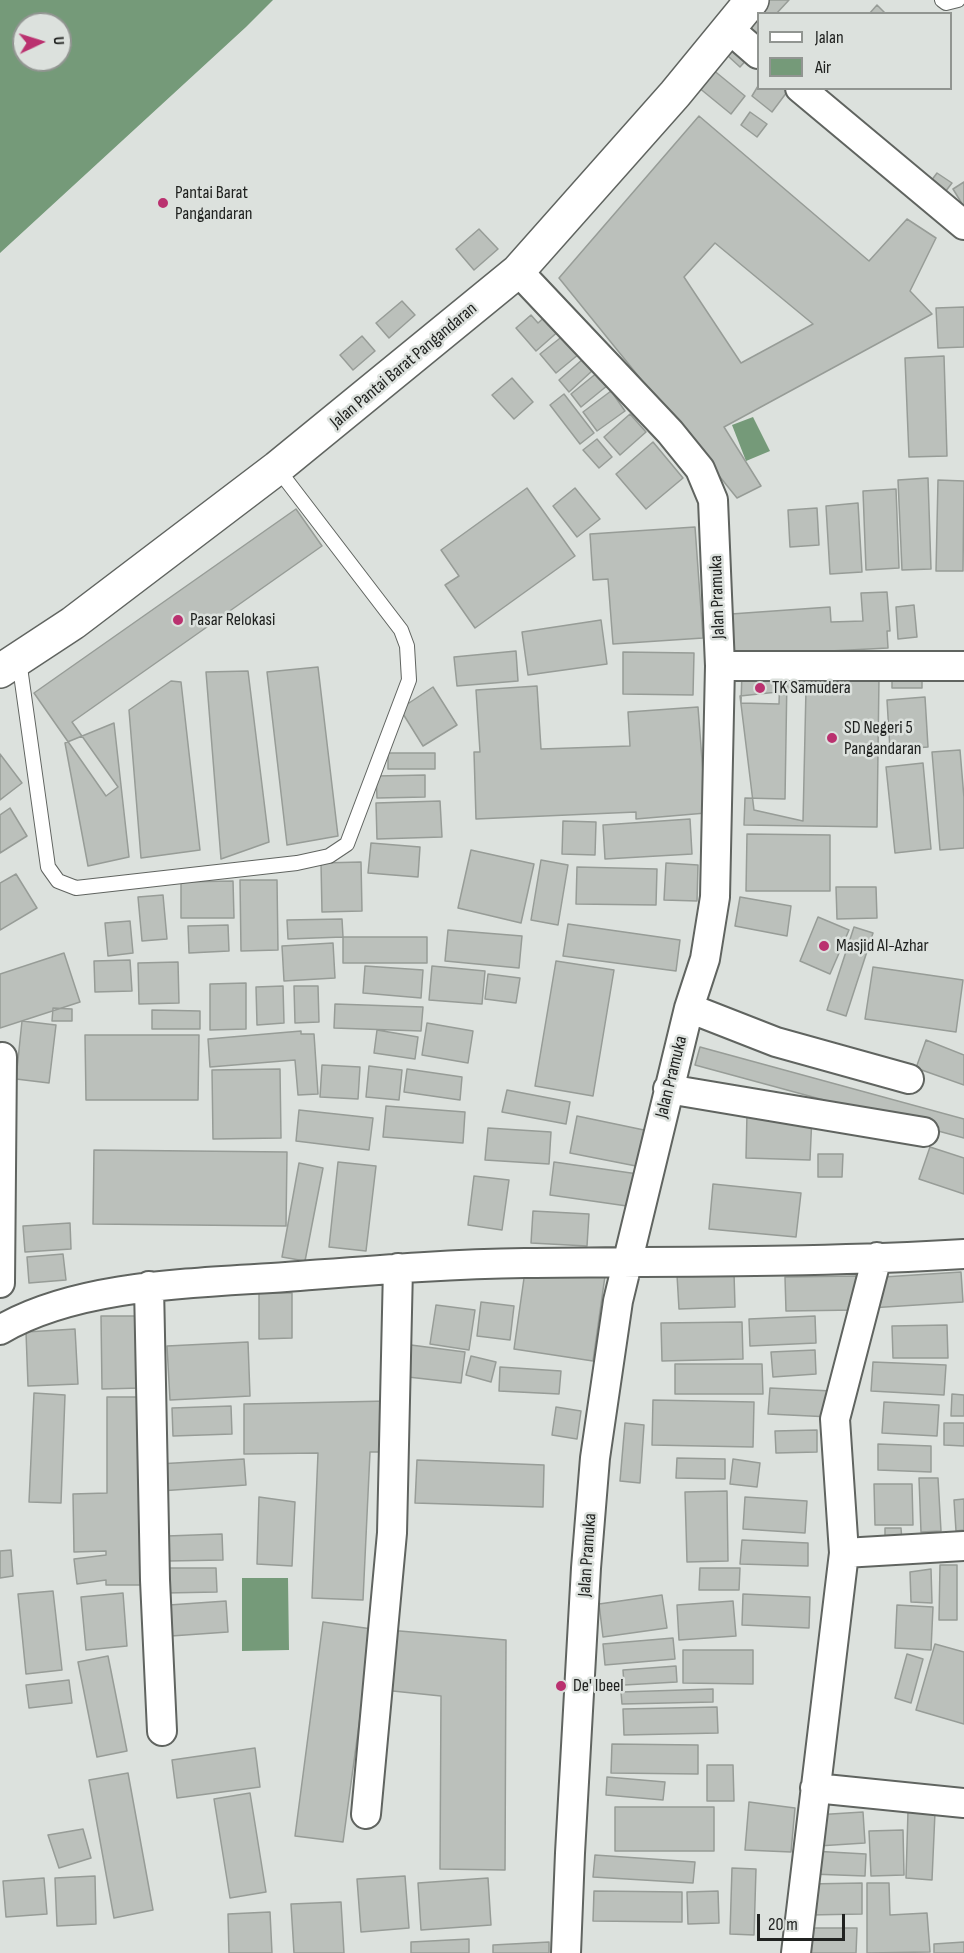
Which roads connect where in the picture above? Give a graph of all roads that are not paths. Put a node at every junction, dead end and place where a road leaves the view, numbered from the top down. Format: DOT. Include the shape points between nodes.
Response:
graph roads {
  1 [pos="752,0"];
  2 [pos="942,0"];
  3 [pos="958,0"];
  4 [pos="728,28"];
  5 [pos="757,52"];
  6 [pos="802,90"];
  7 [pos="964,225"];
  8 [pos="518,271"];
  9 [pos="278,468"];
  10 [pos="9,665"];
  11 [pos="720,666"];
  12 [pos="964,666"];
  13 [pos="689,1008"];
  14 [pos="2,1057"];
  15 [pos="909,1079"];
  16 [pos="668,1089"];
  17 [pos="924,1132"];
  18 [pos="964,1254"];
  19 [pos="877,1257"];
  20 [pos="627,1262"];
  21 [pos="398,1268"];
  22 [pos="0,1283"];
  23 [pos="149,1286"];
  24 [pos="0,1330"];
  25 [pos="964,1546"];
  26 [pos="844,1553"];
  27 [pos="162,1731"];
  28 [pos="815,1788"];
  29 [pos="964,1803"];
  30 [pos="366,1814"];
  31 [pos="566,1953"];
  32 [pos="796,1953"];
  1 -- 4 [label="street, Jalan Pantai Barat Pangandaran"];
  2 -- 3 [label="lane"];
  4 -- 5 [label="street"];
  4 -- 8 [label="street, Jalan Pantai Barat Pangandaran" via="675,94"];
  6 -- 7 [label="street"];
  8 -- 9 [label="street, Jalan Pantai Barat Pangandaran"];
  8 -- 11 [label="street, Jalan Pramuka" via="700,469 713,500"];
  9 -- 10 [label="street, Jalan Pantai Barat Pangandaran" via="73,623"];
  9 -- 10 [label="lane" via="401,630 407,646 409,680 347,844 329,856 297,863 76,888 58,881 48,867"];
  11 -- 12 [label="street"];
  11 -- 13 [label="street, Jalan Pramuka" via="715,897 705,960"];
  13 -- 15 [label="street" via="776,1042"];
  13 -- 16 [label="street, Jalan Pramuka"];
  14 -- 22 [label="street"];
  16 -- 17 [label="street"];
  16 -- 20 [label="street, Jalan Pramuka"];
  18 -- 19 [label="street"];
  19 -- 20 [label="street"];
  19 -- 26 [label="street" via="835,1419"];
  20 -- 21 [label="street"];
  20 -- 31 [label="street, Jalan Pramuka" via="595,1458"];
  21 -- 23 [label="street"];
  21 -- 30 [label="street" via="392,1533"];
  23 -- 24 [label="street" via="67,1302 16,1320"];
  23 -- 27 [label="street"];
  25 -- 26 [label="street"];
  26 -- 28 [label="street"];
  28 -- 29 [label="street"];
  28 -- 32 [label="street"];
}
